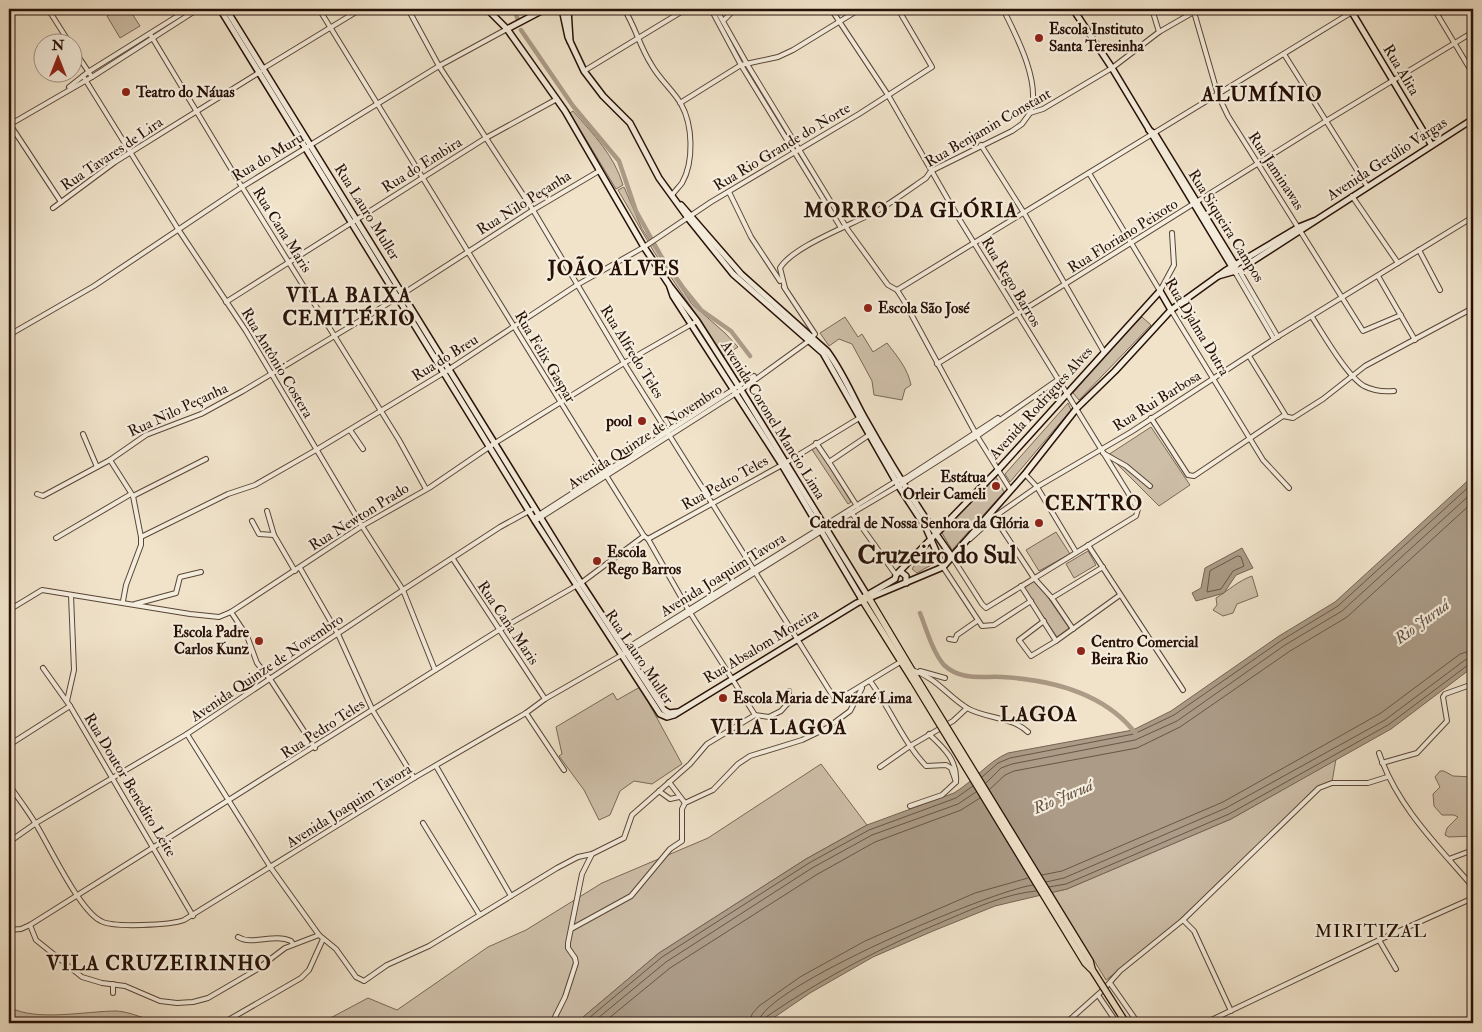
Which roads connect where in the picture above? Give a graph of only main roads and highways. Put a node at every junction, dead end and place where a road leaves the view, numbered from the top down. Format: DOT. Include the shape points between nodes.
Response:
graph roads {
  1 [pos="863,600"];
  2 [pos="1126,1023"];
  1 -- 2 [label="main road, bridge" via="913,674 1085,963"];
}
